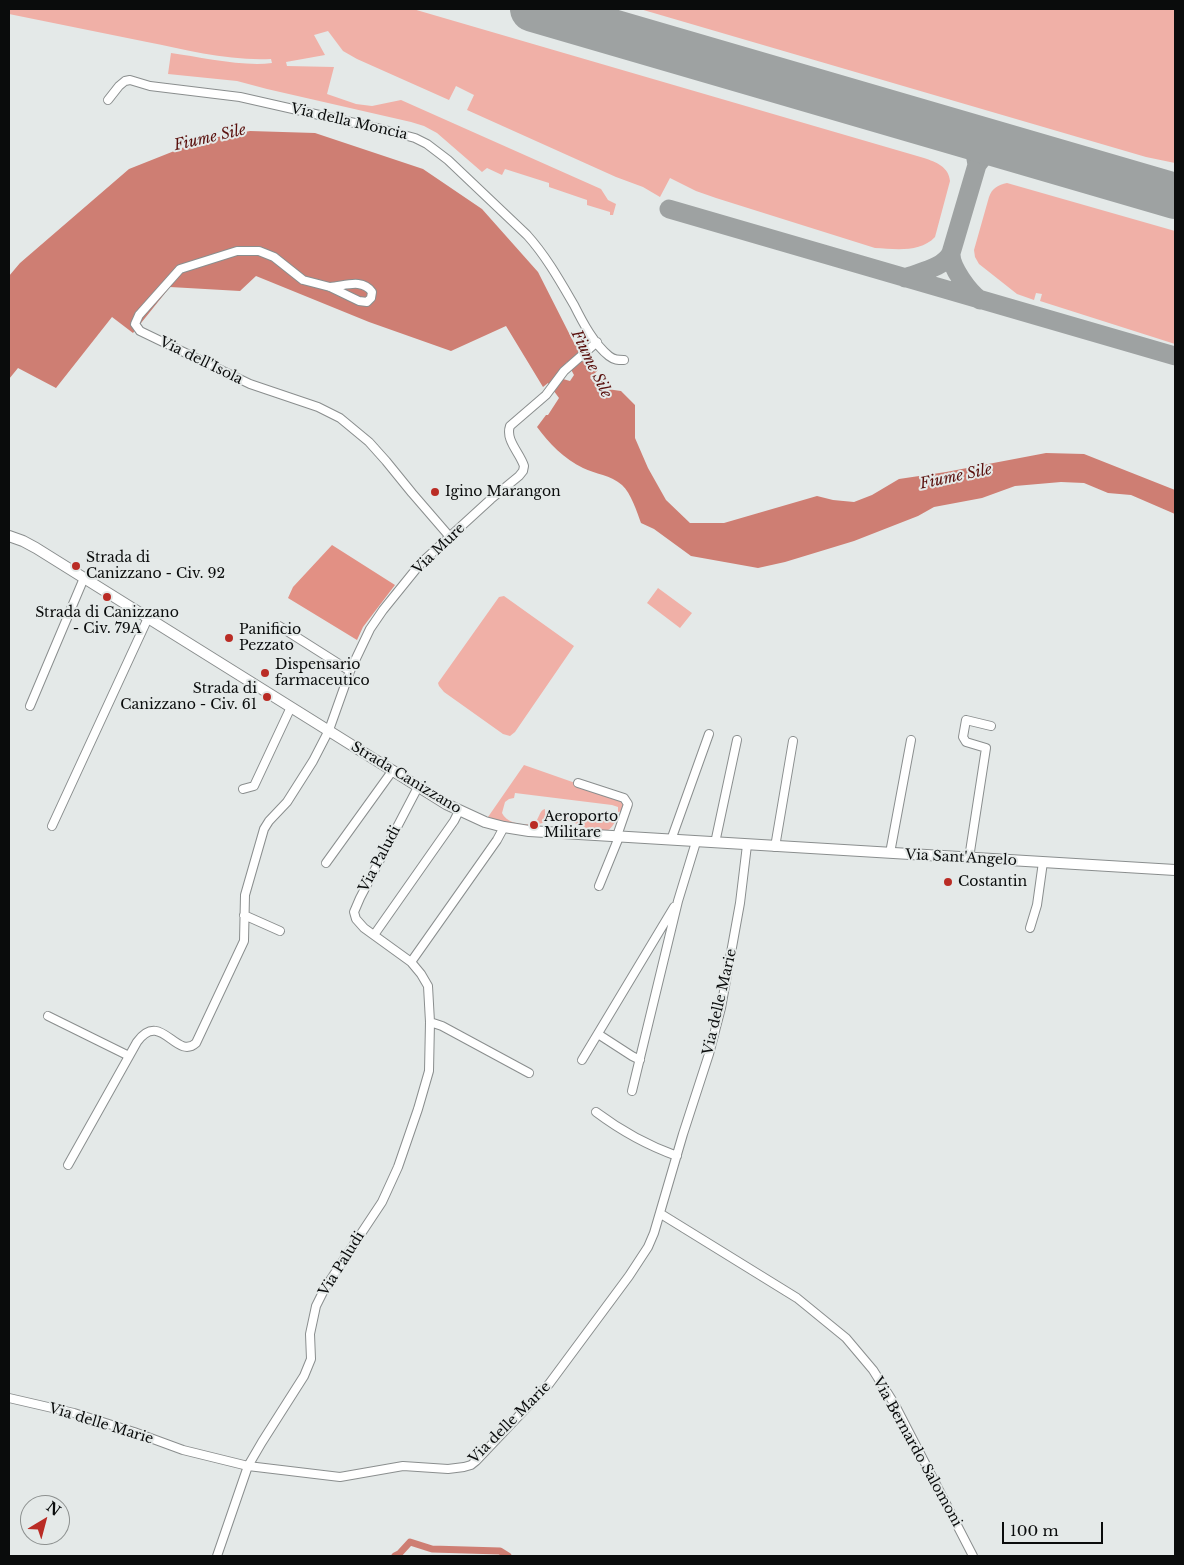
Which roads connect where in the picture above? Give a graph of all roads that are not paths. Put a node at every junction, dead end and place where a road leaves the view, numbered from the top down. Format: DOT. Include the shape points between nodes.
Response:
graph roads {
  1 [pos="108,100"];
  2 [pos="330,287"];
  3 [pos="597,342"];
  4 [pos="624,360"];
  5 [pos="9,537"];
  6 [pos="450,537"];
  7 [pos="84,578"];
  8 [pos="148,618"];
  9 [pos="279,626"];
  10 [pos="350,671"];
  11 [pos="30,706"];
  12 [pos="291,707"];
  13 [pos="990,726"];
  14 [pos="329,730"];
  15 [pos="709,734"];
  16 [pos="737,740"];
  17 [pos="911,740"];
  18 [pos="793,741"];
  19 [pos="392,770"];
  20 [pos="578,783"];
  21 [pos="418,787"];
  22 [pos="243,789"];
  23 [pos="459,811"];
  24 [pos="52,826"];
  25 [pos="504,827"];
  26 [pos="618,837"];
  27 [pos="671,840"];
  28 [pos="696,842"];
  29 [pos="715,843"];
  30 [pos="747,845"];
  31 [pos="775,847"];
  32 [pos="890,854"];
  33 [pos="969,858"];
  34 [pos="1043,862"];
  35 [pos="326,863"];
  36 [pos="1175,870"];
  37 [pos="599,886"];
  38 [pos="678,901"];
  39 [pos="244,914"];
  40 [pos="1030,928"];
  41 [pos="280,931"];
  42 [pos="374,935"];
  43 [pos="411,962"];
  44 [pos="48,1016"];
  45 [pos="430,1022"];
  46 [pos="598,1034"];
  47 [pos="129,1056"];
  48 [pos="582,1060"];
  49 [pos="640,1060"];
  50 [pos="529,1073"];
  51 [pos="632,1091"];
  52 [pos="596,1112"];
  53 [pos="677,1156"];
  54 [pos="68,1165"];
  55 [pos="661,1214"];
  56 [pos="9,1398"];
  57 [pos="248,1466"];
  58 [pos="217,1556"];
  59 [pos="973,1556"];
  1 -- 3 [label="street, Via della Moncia" via="119,86 130,80 150,86 240,97 415,138 448,160 534,242"];
  2 -- 2 [label="street, Via dell'Isola" via="358,283 370,289 371,298 367,302 359,301"];
  2 -- 6 [label="street, Via dell'Isola" via="303,280 274,257 259,251 237,251 180,269 139,314 135,324 140,331 250,384 318,406 340,418 369,442"];
  3 -- 4 [label="street, Via della Moncia" via="612,358"];
  3 -- 6 [label="street, Via Mure" via="564,371 549,392 514,421 509,428 510,438 523,463 523,471"];
  5 -- 7 [label="street, Strada Canizzano" via="30,544"];
  6 -- 10 [label="street, Via Mure" via="421,563 387,605 370,629"];
  7 -- 8 [label="street, Strada Canizzano"];
  7 -- 11 [label="street"];
  8 -- 12 [label="street, Strada Canizzano"];
  8 -- 24 [label="street"];
  9 -- 10 [label="street"];
  10 -- 14 [label="street, Via Mure"];
  12 -- 14 [label="street, Strada Canizzano"];
  12 -- 22 [label="street" via="254,786"];
  13 -- 33 [label="street" via="966,720 963,737 966,742 986,748"];
  14 -- 19 [label="street, Strada Canizzano"];
  14 -- 39 [label="street, Via Mure" via="287,802 264,829 245,895"];
  15 -- 27 [label="street"];
  16 -- 29 [label="street"];
  17 -- 32 [label="street"];
  18 -- 31 [label="street"];
  19 -- 21 [label="street, Strada Canizzano"];
  19 -- 35 [label="street"];
  20 -- 26 [label="street" via="628,801"];
  21 -- 23 [label="street, Strada Canizzano"];
  21 -- 42 [label="street, Via Paludi" via="355,908 356,919"];
  23 -- 25 [label="street, Strada Canizzano"];
  23 -- 42 [label="street"];
  25 -- 26 [label="street, Strada Canizzano"];
  25 -- 43 [label="street"];
  26 -- 27 [label="street, Strada Canizzano"];
  26 -- 37 [label="street"];
  27 -- 28 [label="street, Strada Canizzano"];
  28 -- 29 [label="street, Strada Canizzano"];
  28 -- 38 [label="street"];
  29 -- 30 [label="street, Strada Canizzano"];
  30 -- 31 [label="street, Via Sant'Angelo"];
  30 -- 53 [label="street, Via delle Marie" via="721,1008 710,1054"];
  31 -- 32 [label="street, Via Sant'Angelo"];
  32 -- 33 [label="street, Via Sant'Angelo"];
  33 -- 34 [label="street, Via Sant'Angelo"];
  34 -- 36 [label="street, Via Sant'Angelo"];
  34 -- 40 [label="street"];
  38 -- 46 [label="street"];
  38 -- 49 [label="street"];
  39 -- 41 [label="street"];
  39 -- 47 [label="street, Via Mure" via="244,941 196,1043 191,1047 183,1046 151,1030 141,1037"];
  42 -- 43 [label="street, Via Paludi"];
  43 -- 45 [label="street, Via Paludi" via="428,986"];
  44 -- 47 [label="street"];
  45 -- 50 [label="street"];
  45 -- 57 [label="street, Via Paludi" via="429,1071 398,1167 382,1202 325,1288 316,1306 310,1334 311,1359 304,1376"];
  46 -- 48 [label="street"];
  46 -- 49 [label="street"];
  47 -- 54 [label="street"];
  49 -- 51 [label="street"];
  52 -- 53 [label="street"];
  53 -- 55 [label="street, Via delle Marie"];
  55 -- 57 [label="street, Via delle Marie" via="648,1247 549,1384 471,1465 448,1469 403,1466 340,1477"];
  55 -- 59 [label="street, Via Bernardo Salomoni" via="797,1298 846,1338 873,1370 895,1405"];
  56 -- 57 [label="street, Via delle Marie"];
  57 -- 58 [label="street, Via Paludi"];
}
